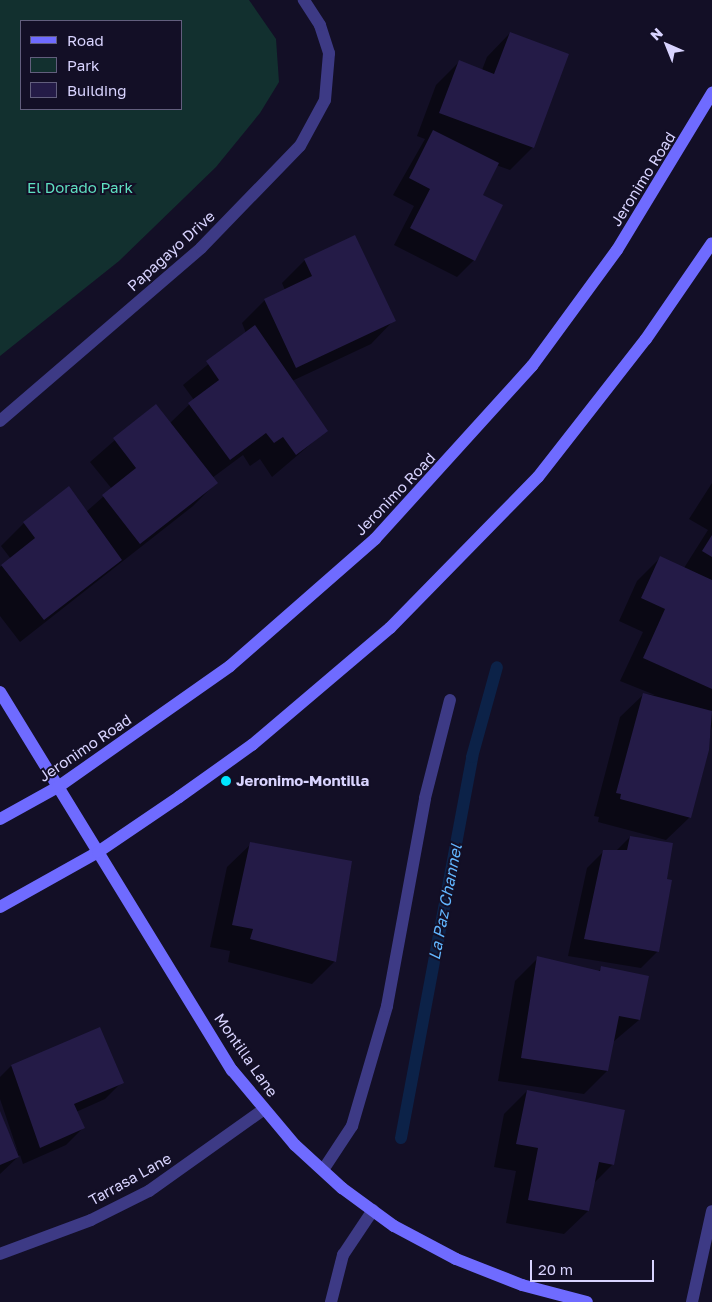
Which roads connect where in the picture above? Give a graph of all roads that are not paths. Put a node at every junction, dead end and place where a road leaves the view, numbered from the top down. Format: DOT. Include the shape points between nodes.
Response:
graph roads {
  1 [pos="304,0"];
  2 [pos="712,93"];
  3 [pos="712,243"];
  4 [pos="0,422"];
  5 [pos="0,692"];
  6 [pos="450,700"];
  7 [pos="58,787"];
  8 [pos="0,819"];
  9 [pos="98,852"];
  10 [pos="0,907"];
  11 [pos="263,1110"];
  12 [pos="323,1170"];
  13 [pos="373,1210"];
  14 [pos="712,1211"];
  15 [pos="0,1254"];
  16 [pos="331,1302"];
  17 [pos="587,1302"];
  18 [pos="692,1302"];
  1 -- 4 [label="street, Papagayo Drive" via="320,25 330,53 329,79 317,121 272,177 201,248"];
  2 -- 7 [label="main road, Jeronimo Road" via="618,250 532,366 452,458 375,539 230,666"];
  3 -- 9 [label="main road" via="587,417 538,477 446,575 252,745"];
  5 -- 7 [label="main road, Montilla Lane"];
  6 -- 12 [label="street" via="425,798 387,1006 367,1081 352,1126"];
  7 -- 8 [label="main road, Jeronimo Road"];
  7 -- 9 [label="main road, Montilla Lane"];
  9 -- 10 [label="main road"];
  9 -- 11 [label="main road, Montilla Lane" via="232,1070"];
  11 -- 12 [label="main road, Montilla Lane"];
  11 -- 15 [label="street, Tarrasa Lane" via="149,1191 91,1220"];
  12 -- 13 [label="main road, Montilla Lane"];
  13 -- 16 [label="street" via="343,1255"];
  13 -- 17 [label="main road, Montilla Lane" via="456,1259 522,1285"];
  14 -- 18 [label="street"];
}
